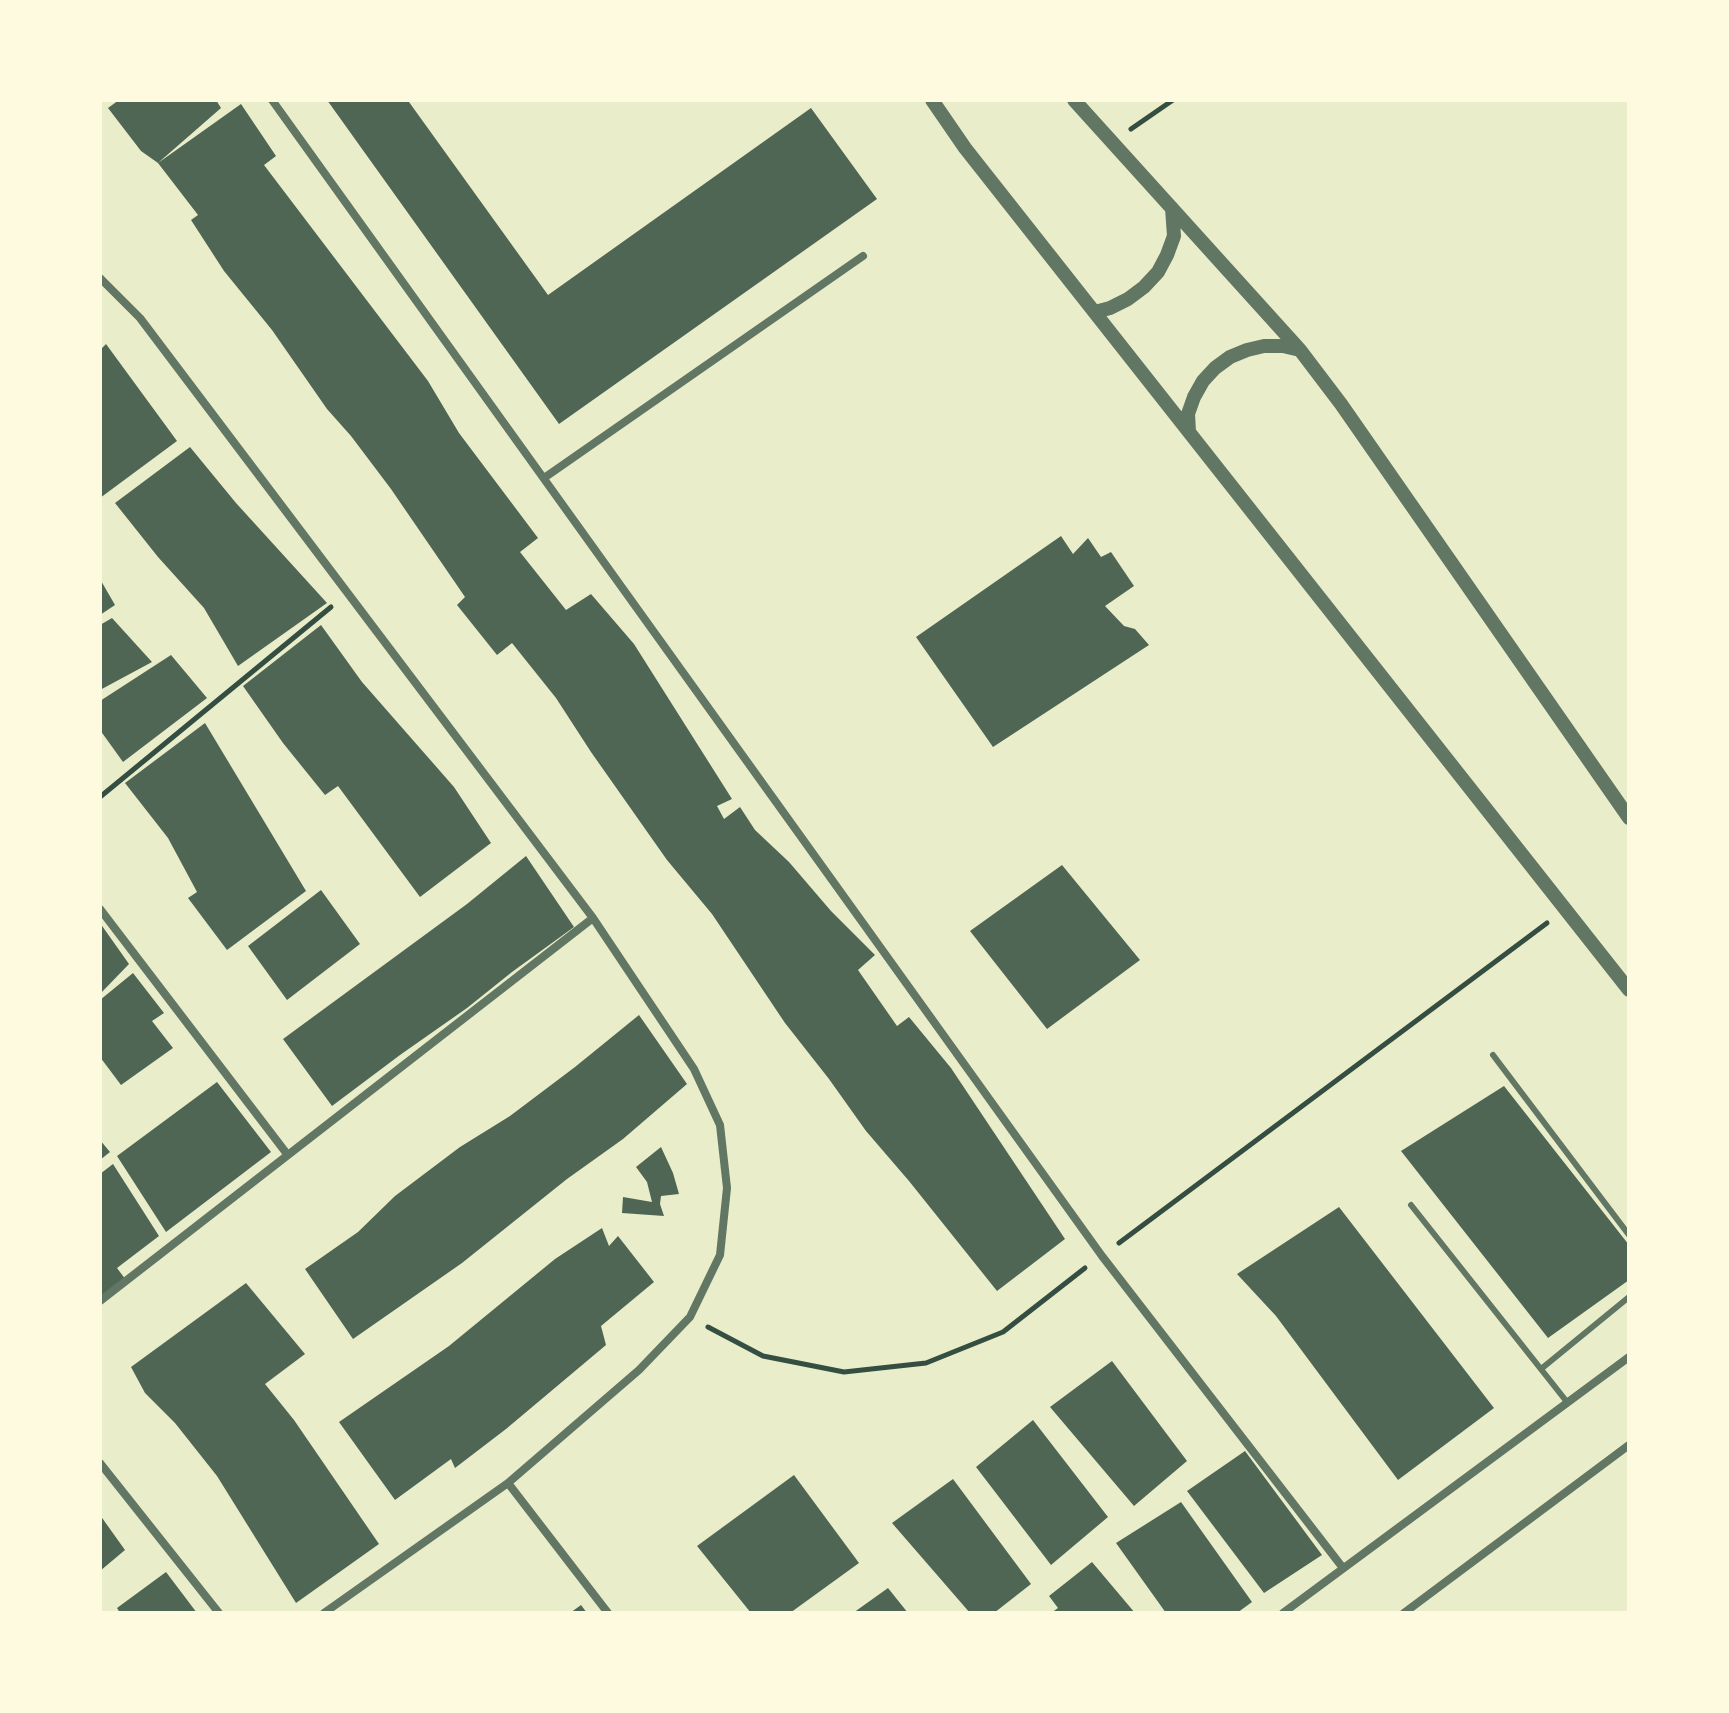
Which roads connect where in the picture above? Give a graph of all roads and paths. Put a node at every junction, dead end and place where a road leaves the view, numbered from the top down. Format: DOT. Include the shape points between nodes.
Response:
graph roads {
  1 [pos="272,100"];
  2 [pos="932,100"];
  3 [pos="1074,100"];
  4 [pos="1173,100"];
  5 [pos="1111,142"];
  6 [pos="1172,208"];
  7 [pos="863,256"];
  8 [pos="100,278"];
  9 [pos="1095,312"];
  10 [pos="1300,350"];
  11 [pos="1189,432"];
  12 [pos="544,478"];
  13 [pos="348,594"];
  14 [pos="100,797"];
  15 [pos="1629,818"];
  16 [pos="100,909"];
  17 [pos="1566,909"];
  18 [pos="593,918"];
  19 [pos="1629,990"];
  20 [pos="1493,1055"];
  21 [pos="287,1154"];
  22 [pos="1411,1205"];
  23 [pos="1629,1235"];
  24 [pos="1102,1256"];
  25 [pos="1629,1297"];
  26 [pos="100,1301"];
  27 [pos="690,1317"];
  28 [pos="1629,1357"];
  29 [pos="1541,1369"];
  30 [pos="1567,1402"];
  31 [pos="1629,1445"];
  32 [pos="100,1463"];
  33 [pos="508,1483"];
  34 [pos="1343,1568"];
  35 [pos="219,1613"];
  36 [pos="324,1613"];
  37 [pos="608,1613"];
  38 [pos="1283,1613"];
  39 [pos="1404,1613"];
  1 -- 12 [label="street"];
  2 -- 9 [label="street"];
  3 -- 5 [label="street"];
  4 -- 5 [label="path"];
  5 -- 6 [label="street"];
  6 -- 9 [label="street" via="1174,236 1158,272 1128,299"];
  6 -- 10 [label="street"];
  7 -- 12 [label="street"];
  8 -- 13 [label="street" via="140,318"];
  9 -- 11 [label="street"];
  10 -- 11 [label="street" via="1264,346 1215,368 1194,397"];
  10 -- 15 [label="street"];
  11 -- 17 [label="street"];
  12 -- 24 [label="street"];
  13 -- 14 [label="path"];
  13 -- 18 [label="street"];
  16 -- 21 [label="street"];
  17 -- 19 [label="street"];
  17 -- 24 [label="path"];
  18 -- 21 [label="street"];
  18 -- 27 [label="street" via="694,1069 720,1125 727,1188 720,1255"];
  20 -- 23 [label="lane"];
  21 -- 26 [label="street"];
  22 -- 29 [label="lane"];
  24 -- 27 [label="path" via="1003,1332 926,1363 844,1372 763,1356"];
  24 -- 34 [label="street"];
  25 -- 29 [label="lane"];
  27 -- 33 [label="street" via="639,1370"];
  28 -- 30 [label="street"];
  29 -- 30 [label="lane"];
  30 -- 34 [label="street"];
  31 -- 39 [label="street"];
  32 -- 35 [label="street"];
  33 -- 36 [label="street"];
  33 -- 37 [label="street"];
  34 -- 38 [label="street"];
}
